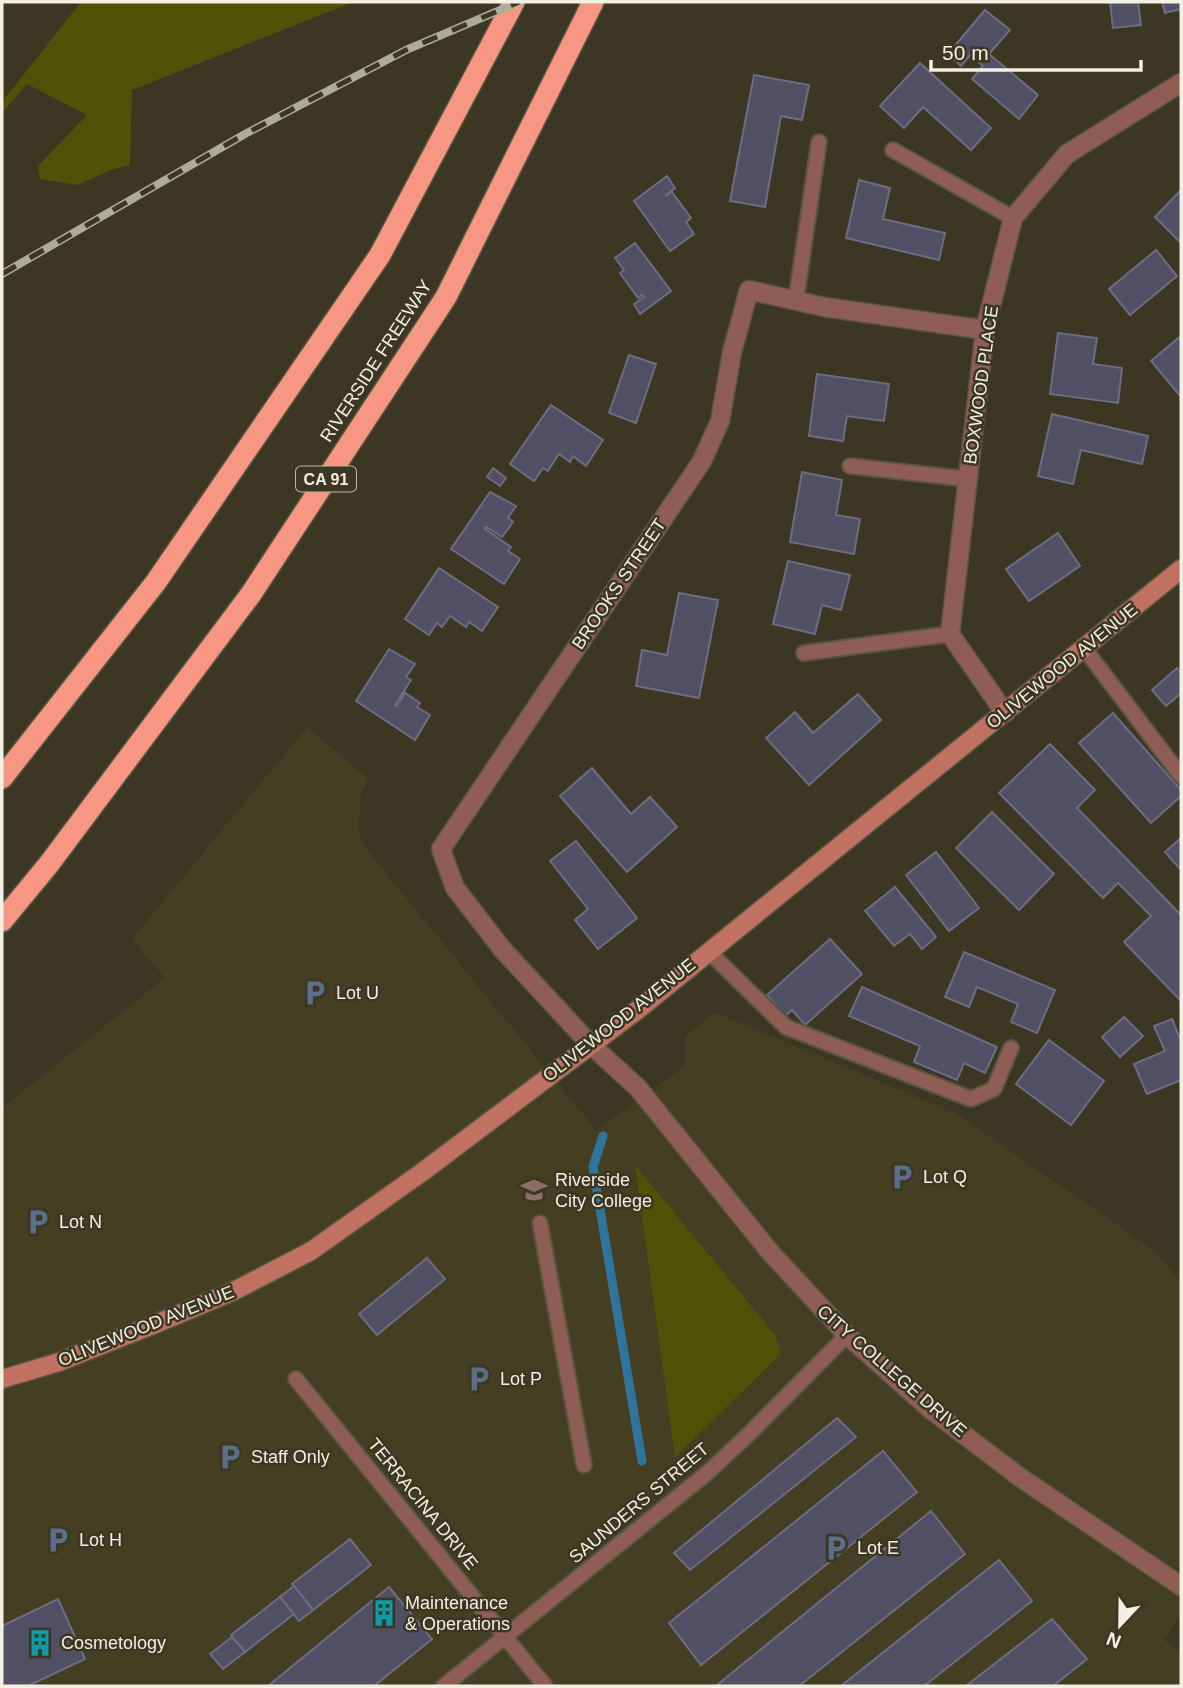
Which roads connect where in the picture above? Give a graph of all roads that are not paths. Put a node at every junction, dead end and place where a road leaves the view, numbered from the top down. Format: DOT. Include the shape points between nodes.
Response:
graph roads {
  1 [pos="514,2"];
  2 [pos="593,2"];
  3 [pos="1181,83"];
  4 [pos="819,142"];
  5 [pos="893,150"];
  6 [pos="1013,218"];
  7 [pos="796,300"];
  8 [pos="985,330"];
  9 [pos="850,466"];
  10 [pos="968,479"];
  11 [pos="1181,569"];
  12 [pos="950,634"];
  13 [pos="1084,648"];
  14 [pos="804,653"];
  15 [pos="1005,713"];
  16 [pos="1181,776"];
  17 [pos="2,778"];
  18 [pos="2,920"];
  19 [pos="708,951"];
  20 [pos="590,1044"];
  21 [pos="1012,1048"];
  22 [pos="540,1223"];
  23 [pos="847,1335"];
  24 [pos="296,1378"];
  25 [pos="2,1380"];
  26 [pos="584,1465"];
  27 [pos="1181,1586"];
  28 [pos="505,1637"];
  29 [pos="444,1686"];
  30 [pos="545,1686"];
  1 -- 17 [label="highway" via="380,255 156,582"];
  2 -- 18 [label="highway, RIVERSIDE FREEWAY / CA 91" via="446,297 251,594"];
  3 -- 6 [label="street, BOXWOOD PLACE" via="1067,154"];
  4 -- 7 [label="lane"];
  5 -- 6 [label="lane"];
  6 -- 8 [label="street, BOXWOOD PLACE"];
  7 -- 8 [label="street, BROOKS STREET"];
  7 -- 20 [label="street, BROOKS STREET" via="749,290 720,421 702,461 441,849 454,888 503,950"];
  8 -- 10 [label="street, BOXWOOD PLACE"];
  9 -- 10 [label="lane"];
  10 -- 12 [label="street, BOXWOOD PLACE"];
  11 -- 13 [label="main road, OLIVEWOOD AVENUE"];
  12 -- 14 [label="lane"];
  12 -- 15 [label="street"];
  13 -- 15 [label="main road, OLIVEWOOD AVENUE"];
  13 -- 16 [label="lane"];
  15 -- 19 [label="main road, OLIVEWOOD AVENUE"];
  19 -- 20 [label="main road, OLIVEWOOD AVENUE"];
  19 -- 21 [label="lane" via="786,1027 971,1098 994,1089"];
  20 -- 23 [label="street, CITY COLLEGE DRIVE" via="638,1088 770,1252"];
  20 -- 25 [label="main road, OLIVEWOOD AVENUE" via="311,1251 234,1291 153,1325"];
  22 -- 26 [label="lane"];
  23 -- 27 [label="street, CITY COLLEGE DRIVE" via="930,1409 1021,1478"];
  23 -- 28 [label="lane, SAUNDERS STREET" via="706,1474"];
  24 -- 28 [label="lane, TERRACINA DRIVE"];
  28 -- 29 [label="lane, SAUNDERS STREET"];
  28 -- 30 [label="lane, TERRACINA DRIVE"];
}
